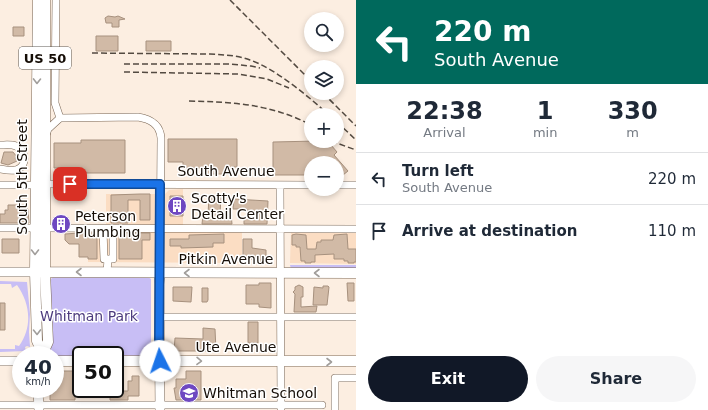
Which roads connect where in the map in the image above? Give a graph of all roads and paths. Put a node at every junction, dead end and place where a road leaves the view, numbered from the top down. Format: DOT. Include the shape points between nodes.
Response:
graph roads {
  1 [pos="38,0"];
  2 [pos="45,0"];
  3 [pos="56,0"];
  4 [pos="40,114"];
  5 [pos="60,118"];
  6 [pos="45,140"];
  7 [pos="0,145"];
  8 [pos="0,169"];
  9 [pos="40,184"];
  10 [pos="160,184"];
  11 [pos="280,184"];
  12 [pos="0,185"];
  13 [pos="304,185"];
  14 [pos="344,185"];
  15 [pos="356,185"];
  16 [pos="42,226"];
  17 [pos="0,228"];
  18 [pos="103,229"];
  19 [pos="113,229"];
  20 [pos="161,229"];
  21 [pos="280,229"];
  22 [pos="356,229"];
  23 [pos="108,259"];
  24 [pos="0,272"];
  25 [pos="40,272"];
  26 [pos="107,272"];
  27 [pos="160,272"];
  28 [pos="280,273"];
  29 [pos="356,273"];
  30 [pos="159,317"];
  31 [pos="280,317"];
  32 [pos="356,317"];
  33 [pos="46,346"];
  34 [pos="0,361"];
  35 [pos="12,361"];
  36 [pos="124,361"];
  37 [pos="160,361"];
  38 [pos="280,362"];
  39 [pos="356,362"];
  40 [pos="356,378"];
  41 [pos="0,405"];
  42 [pos="322,405"];
  43 [pos="38,407"];
  44 [pos="160,408"];
  45 [pos="281,408"];
  46 [pos="335,410"];
  1 -- 4 [label="highway, South 5th Street / US 50, one-way"];
  2 -- 4 [label="highway, South 5th Street / US 50"];
  3 -- 5 [label="street" via="55,102"];
  4 -- 6 [label="highway, South 5th Street / US 50"];
  4 -- 9 [label="highway, South 5th Street / US 50"];
  5 -- 6 [label="street" via="48,129"];
  5 -- 10 [label="street" via="144,118 153,122 161,138"];
  6 -- 9 [label="highway, South 5th Street / US 50"];
  7 -- 8 [label="street" via="18,147 25,158 17,170"];
  9 -- 10 [label="street, South Avenue"];
  9 -- 12 [label="street, South Avenue"];
  9 -- 16 [label="highway, South 5th Street / US 50"];
  10 -- 11 [label="street, South Avenue"];
  10 -- 20 [label="street"];
  11 -- 13 [label="street, South Avenue"];
  11 -- 21 [label="street"];
  14 -- 15 [label="street"];
  16 -- 17 [label="street"];
  16 -- 18 [label="street"];
  16 -- 25 [label="highway, South 5th Street / US 50"];
  18 -- 19 [label="street"];
  18 -- 23 [label="street" via="104,259"];
  19 -- 20 [label="street"];
  19 -- 23 [label="street" via="113,259"];
  20 -- 21 [label="street"];
  20 -- 27 [label="street"];
  21 -- 22 [label="street"];
  21 -- 28 [label="street"];
  23 -- 26 [label="street"];
  24 -- 25 [label="main road, Pitkin Avenue"];
  26 -- 25 [label="highway, Pitkin Avenue, one-way"];
  25 -- 33 [label="highway, South 5th Street / US 50" via="48,342"];
  26 -- 27 [label="highway, Pitkin Avenue"];
  28 -- 27 [label="highway, Pitkin Avenue, one-way"];
  27 -- 30 [label="main road"];
  29 -- 28 [label="highway, Pitkin Avenue, one-way"];
  28 -- 31 [label="street"];
  30 -- 31 [label="street"];
  30 -- 37 [label="main road"];
  31 -- 32 [label="street"];
  31 -- 38 [label="street"];
  34 -- 35 [label="main road"];
  36 -- 37 [label="highway, Ute Avenue"];
  37 -- 38 [label="highway, Ute Avenue, one-way"];
  37 -- 44 [label="main road"];
  38 -- 39 [label="highway, Ute Avenue, one-way"];
  38 -- 45 [label="street"];
  40 -- 46 [label="street" via="335,378"];
  41 -- 43 [label="street"];
  42 -- 45 [label="street"];
  43 -- 44 [label="street"];
  44 -- 45 [label="street"];
}
